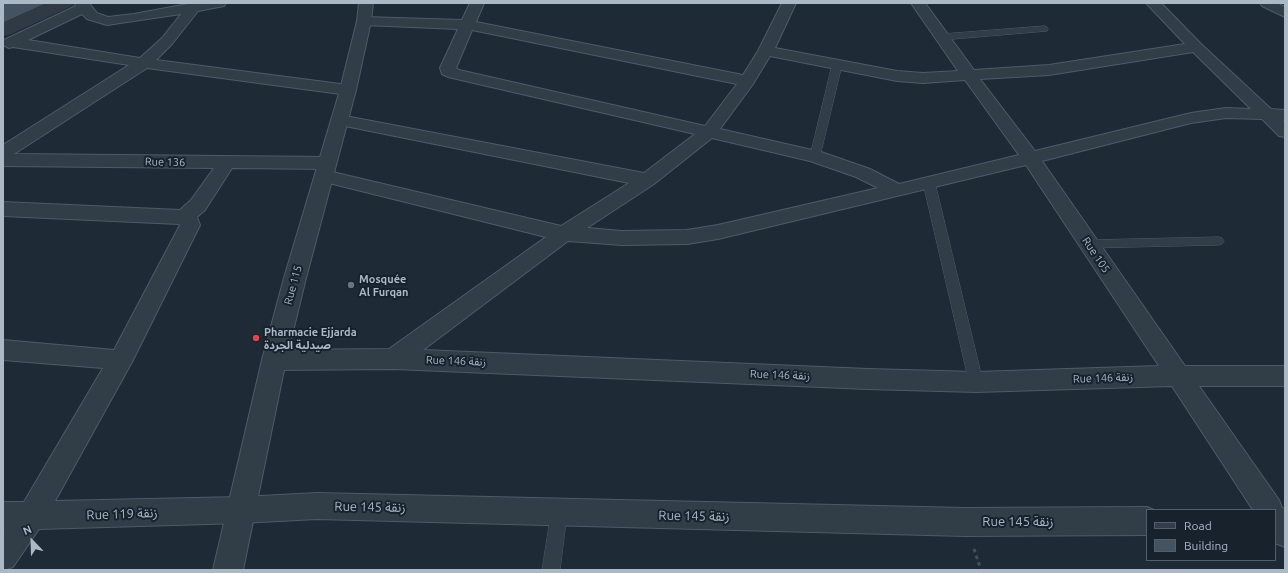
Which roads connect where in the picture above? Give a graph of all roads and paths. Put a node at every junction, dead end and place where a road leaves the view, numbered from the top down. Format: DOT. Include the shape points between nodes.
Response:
graph roads {
  1 [pos="218,3"];
  2 [pos="477,3"];
  3 [pos="789,3"];
  4 [pos="918,3"];
  5 [pos="1153,3"];
  6 [pos="83,5"];
  7 [pos="194,7"];
  8 [pos="365,12"];
  9 [pos="467,24"];
  10 [pos="1044,29"];
  11 [pos="942,37"];
  12 [pos="8,44"];
  13 [pos="1196,47"];
  14 [pos="766,51"];
  15 [pos="144,64"];
  16 [pos="837,65"];
  17 [pos="970,75"];
  18 [pos="747,81"];
  19 [pos="348,90"];
  20 [pos="1267,114"];
  21 [pos="1285,115"];
  22 [pos="340,120"];
  23 [pos="709,132"];
  24 [pos="1285,132"];
  25 [pos="3,153"];
  26 [pos="815,156"];
  27 [pos="1032,159"];
  28 [pos="3,160"];
  29 [pos="227,162"];
  30 [pos="325,170"];
  31 [pos="647,180"];
  32 [pos="929,183"];
  33 [pos="895,190"];
  34 [pos="3,209"];
  35 [pos="184,217"];
  36 [pos="564,234"];
  37 [pos="1218,241"];
  38 [pos="1089,244"];
  39 [pos="3,350"];
  40 [pos="394,359"];
  41 [pos="121,360"];
  42 [pos="274,360"];
  43 [pos="1178,376"];
  44 [pos="1285,376"];
  45 [pos="976,382"];
  46 [pos="1269,509"];
  47 [pos="241,510"];
  48 [pos="559,513"];
  49 [pos="3,516"];
  50 [pos="32,516"];
  51 [pos="1146,521"];
  52 [pos="3,557"];
  53 [pos="228,570"];
  54 [pos="551,570"];
  1 -- 7 [label="street"];
  2 -- 9 [label="street"];
  3 -- 14 [label="street"];
  4 -- 11 [label="street, Rue 105"];
  5 -- 13 [label="street"];
  6 -- 7 [label="street" via="92,16 107,21"];
  6 -- 12 [label="street"];
  7 -- 15 [label="street" via="167,41"];
  8 -- 9 [label="street"];
  8 -- 19 [label="street, Rue 115"];
  9 -- 18 [label="street"];
  9 -- 23 [label="street" via="448,68 448,71 454,74"];
  10 -- 11 [label="lane"];
  11 -- 17 [label="street, Rue 105"];
  12 -- 15 [label="street"];
  13 -- 17 [label="street" via="1049,70"];
  13 -- 20 [label="street"];
  14 -- 16 [label="street"];
  14 -- 18 [label="street"];
  15 -- 19 [label="street"];
  15 -- 25 [label="street"];
  16 -- 17 [label="street" via="902,77"];
  16 -- 26 [label="lane"];
  17 -- 27 [label="street, Rue 105"];
  18 -- 23 [label="street"];
  19 -- 22 [label="street, Rue 115"];
  20 -- 21 [label="street, Rue 136"];
  20 -- 24 [label="street"];
  20 -- 27 [label="street, Rue 136" via="1208,115"];
  22 -- 30 [label="street, Rue 115"];
  22 -- 31 [label="street"];
  23 -- 26 [label="street"];
  23 -- 31 [label="street"];
  26 -- 33 [label="street" via="863,172"];
  27 -- 32 [label="street, Rue 136"];
  27 -- 38 [label="street, Rue 105"];
  28 -- 29 [label="street, Rue 136"];
  29 -- 30 [label="street, Rue 136"];
  29 -- 35 [label="street" via="198,205"];
  30 -- 36 [label="street, Rue 136"];
  30 -- 42 [label="street, Rue 115"];
  31 -- 36 [label="street"];
  32 -- 33 [label="street, Rue 136"];
  32 -- 45 [label="lane"];
  33 -- 36 [label="street, Rue 136" via="718,232 688,236 622,238"];
  34 -- 35 [label="street"];
  35 -- 41 [label="street" via="189,222 188,231"];
  36 -- 40 [label="street"];
  37 -- 38 [label="lane"];
  38 -- 43 [label="street, Rue 105"];
  39 -- 41 [label="street"];
  40 -- 42 [label="street, Rue 146 زنقة"];
  40 -- 45 [label="street, Rue 146 زنقة"];
  41 -- 50 [label="street"];
  42 -- 47 [label="street, Rue 115"];
  43 -- 44 [label="street, Rue 146 زنقة"];
  43 -- 45 [label="street, Rue 146 زنقة"];
  43 -- 46 [label="street, Rue 105"];
  47 -- 48 [label="street, Rue 145 زنقة" via="317,506"];
  47 -- 50 [label="street, Rue 119 زنقة"];
  47 -- 53 [label="street, Rue 115"];
  48 -- 51 [label="street, Rue 145 زنقة" via="957,522"];
  48 -- 54 [label="lane"];
  49 -- 50 [label="street, Rue 119 زنقة"];
  50 -- 52 [label="street"];
}
